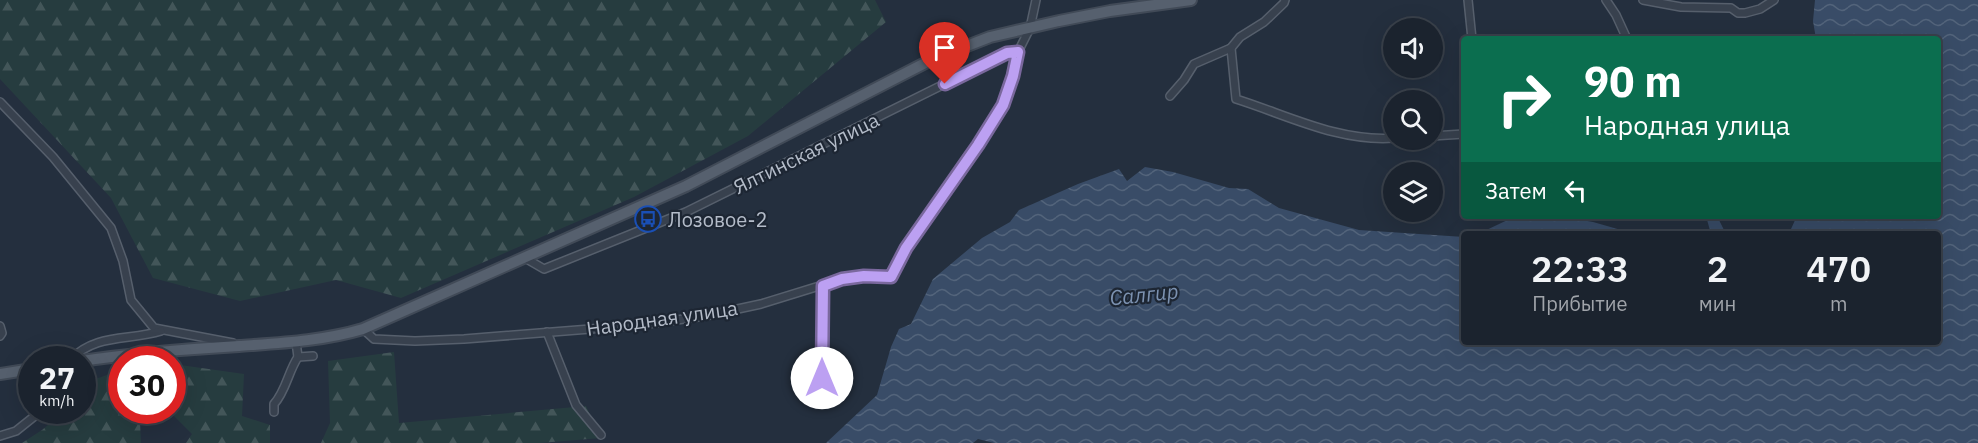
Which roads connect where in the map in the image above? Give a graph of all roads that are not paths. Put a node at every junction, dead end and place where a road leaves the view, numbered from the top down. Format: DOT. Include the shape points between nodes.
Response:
graph roads {
  1 [pos="1036,0"];
  2 [pos="1191,0"];
  3 [pos="1285,0"];
  4 [pos="1468,0"];
  5 [pos="1606,0"];
  6 [pos="1642,0"];
  7 [pos="1774,0"];
  8 [pos="1030,28"];
  9 [pos="1472,36"];
  10 [pos="1626,36"];
  11 [pos="1232,48"];
  12 [pos="1018,52"];
  13 [pos="1170,96"];
  14 [pos="0,102"];
  15 [pos="1461,134"];
  16 [pos="1443,135"];
  17 [pos="1383,137"];
  18 [pos="525,258"];
  19 [pos="823,286"];
  20 [pos="0,326"];
  21 [pos="363,329"];
  22 [pos="163,330"];
  23 [pos="547,332"];
  24 [pos="0,336"];
  25 [pos="296,342"];
  26 [pos="244,345"];
  27 [pos="89,346"];
  28 [pos="314,356"];
  29 [pos="298,357"];
  30 [pos="96,359"];
  31 [pos="18,371"];
  32 [pos="0,374"];
  33 [pos="822,387"];
  34 [pos="274,412"];
  35 [pos="25,424"];
  36 [pos="601,435"];
  37 [pos="0,436"];
  1 -- 8 [label="street, Народная улица"];
  2 -- 8 [label="main road" via="1110,11"];
  3 -- 11 [label="street"];
  4 -- 9 [label="street"];
  5 -- 10 [label="street"];
  6 -- 7 [label="street" via="1681,7 1731,8 1745,14"];
  8 -- 12 [label="street, Народная улица"];
  8 -- 18 [label="main road" via="990,37 931,60 686,186"];
  11 -- 13 [label="street" via="1194,64"];
  11 -- 17 [label="street" via="1236,99 1331,131"];
  12 -- 18 [label="street, Ялтинская улица" via="1007,53 687,212 544,269"];
  12 -- 19 [label="street, Народная улица" via="1003,105 906,248 891,277 864,276"];
  14 -- 22 [label="street" via="53,157 111,228 131,300 154,328"];
  15 -- 16 [label="street"];
  18 -- 21 [label="main road"];
  19 -- 23 [label="street, Народная улица" via="705,316"];
  19 -- 33 [label="street"];
  20 -- 24 [label="street"];
  21 -- 23 [label="street, Народная улица" via="374,339 415,341"];
  21 -- 25 [label="main road"];
  22 -- 26 [label="street"];
  22 -- 27 [label="street" via="102,340"];
  23 -- 36 [label="street" via="576,405"];
  25 -- 26 [label="main road"];
  25 -- 29 [label="street"];
  26 -- 30 [label="main road"];
  28 -- 29 [label="street"];
  29 -- 34 [label="street" via="274,404"];
  31 -- 32 [label="main road"];
  35 -- 37 [label="street"];
}
